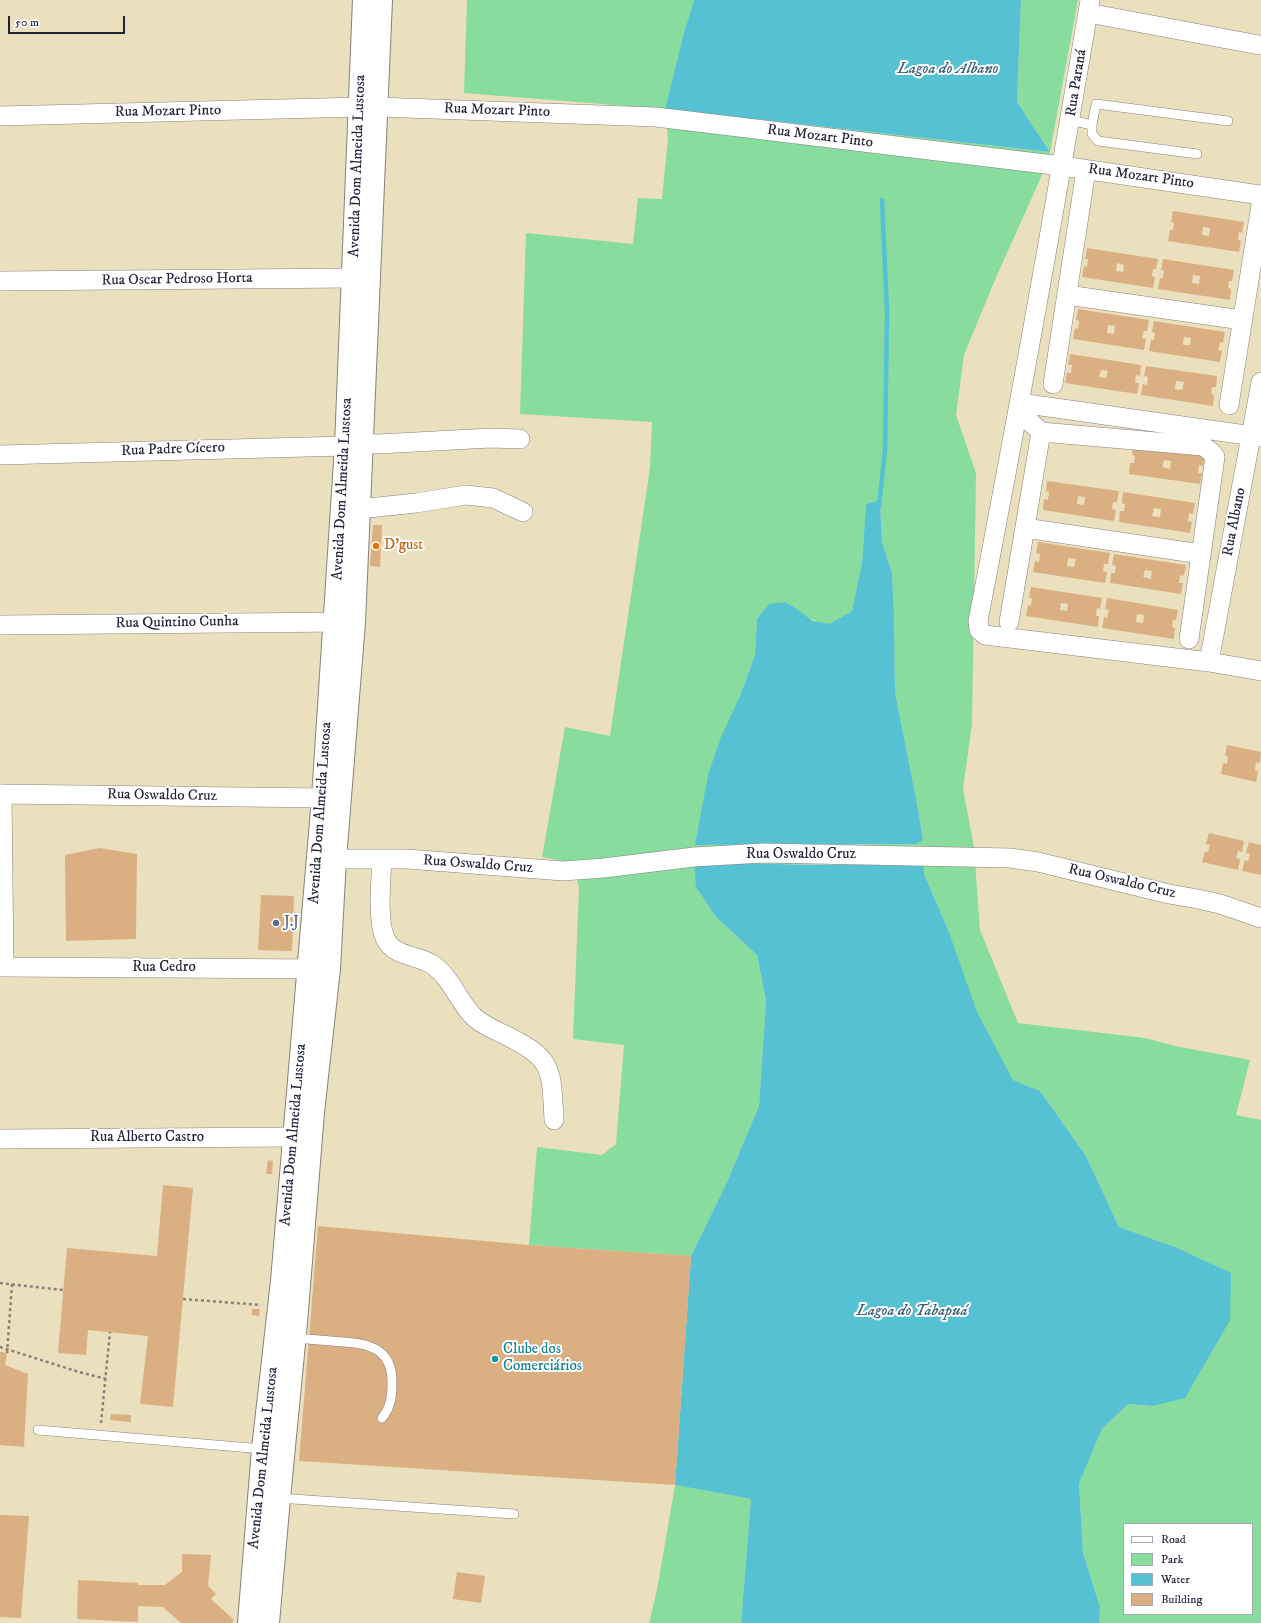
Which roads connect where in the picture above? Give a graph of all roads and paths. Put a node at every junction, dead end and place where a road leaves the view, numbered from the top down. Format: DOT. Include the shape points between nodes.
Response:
graph roads {
  1 [pos="364,0"];
  2 [pos="381,0"];
  3 [pos="1089,6"];
  4 [pos="372,43"];
  5 [pos="1259,45"];
  6 [pos="369,107"];
  7 [pos="0,116"];
  8 [pos="1070,120"];
  9 [pos="1228,121"];
  10 [pos="1092,125"];
  11 [pos="1197,154"];
  12 [pos="1062,166"];
  13 [pos="1086,170"];
  14 [pos="1261,195"];
  15 [pos="1261,205"];
  16 [pos="353,278"];
  17 [pos="0,281"];
  18 [pos="1067,295"];
  19 [pos="1242,320"];
  20 [pos="1261,382"];
  21 [pos="1052,384"];
  22 [pos="1229,406"];
  23 [pos="1019,407"];
  24 [pos="1042,432"];
  25 [pos="1256,436"];
  26 [pos="520,439"];
  27 [pos="354,444"];
  28 [pos="0,455"];
  29 [pos="359,509"];
  30 [pos="523,512"];
  31 [pos="1025,528"];
  32 [pos="1201,554"];
  33 [pos="344,622"];
  34 [pos="1009,622"];
  35 [pos="0,625"];
  36 [pos="1189,638"];
  37 [pos="1209,662"];
  38 [pos="1261,671"];
  39 [pos="1,794"];
  40 [pos="323,798"];
  41 [pos="335,859"];
  42 [pos="382,859"];
  43 [pos="1261,918"];
  44 [pos="2,967"];
  45 [pos="319,969"];
  46 [pos="554,1120"];
  47 [pos="293,1137"];
  48 [pos="0,1139"];
  49 [pos="0,1283"];
  50 [pos="12,1284"];
  51 [pos="63,1290"];
  52 [pos="183,1299"];
  53 [pos="261,1305"];
  54 [pos="110,1332"];
  55 [pos="295,1338"];
  56 [pos="0,1347"];
  57 [pos="7,1351"];
  58 [pos="106,1379"];
  59 [pos="382,1418"];
  60 [pos="38,1430"];
  61 [pos="100,1435"];
  62 [pos="263,1449"];
  63 [pos="269,1497"];
  64 [pos="514,1514"];
  65 [pos="260,1614"];
  1 -- 4 [label="main road, Avenida Dom Almeida Lustosa"];
  2 -- 4 [label="main road, Avenida Dom Almeida Lustosa"];
  3 -- 5 [label="street"];
  3 -- 8 [label="street, Rua Paraná"];
  4 -- 6 [label="main road, Avenida Dom Almeida Lustosa"];
  6 -- 7 [label="street, Rua Mozart Pinto"];
  6 -- 12 [label="street, Rua Mozart Pinto" via="656,117"];
  6 -- 16 [label="main road, Avenida Dom Almeida Lustosa"];
  6 -- 27 [label="main road, Avenida Dom Almeida Lustosa"];
  8 -- 10 [label="lane"];
  8 -- 12 [label="street, Rua Paraná"];
  9 -- 10 [label="lane" via="1096,104"];
  10 -- 11 [label="lane" via="1092,134 1098,141"];
  12 -- 13 [label="street, Rua Mozart Pinto"];
  12 -- 23 [label="street, Rua Paraná"];
  13 -- 14 [label="street, Rua Mozart Pinto"];
  13 -- 18 [label="street"];
  15 -- 19 [label="street"];
  16 -- 17 [label="street, Rua Oscar Pedroso Horta"];
  16 -- 27 [label="main road, Avenida Dom Almeida Lustosa"];
  18 -- 19 [label="street"];
  18 -- 21 [label="street"];
  19 -- 22 [label="street"];
  20 -- 25 [label="street, Rua Albano"];
  23 -- 24 [label="street"];
  23 -- 25 [label="street"];
  23 -- 37 [label="street, Rua Paraná" via="978,621 979,630 985,635"];
  24 -- 31 [label="street"];
  24 -- 32 [label="street" via="1203,446 1211,452 1215,457"];
  25 -- 37 [label="street, Rua Albano"];
  26 -- 27 [label="street, Rua Padre Cícero"];
  27 -- 28 [label="street, Rua Padre Cícero"];
  27 -- 29 [label="main road, Avenida Dom Almeida Lustosa"];
  27 -- 33 [label="main road, Avenida Dom Almeida Lustosa"];
  29 -- 30 [label="street" via="466,494 493,498"];
  29 -- 33 [label="main road, Avenida Dom Almeida Lustosa"];
  31 -- 32 [label="street"];
  31 -- 34 [label="street"];
  32 -- 36 [label="street"];
  33 -- 35 [label="street, Rua Quintino Cunha"];
  33 -- 40 [label="main road, Avenida Dom Almeida Lustosa"];
  33 -- 41 [label="main road, Avenida Dom Almeida Lustosa"];
  37 -- 38 [label="street"];
  39 -- 40 [label="street, Rua Oswaldo Cruz"];
  39 -- 44 [label="street"];
  40 -- 45 [label="main road, Avenida Dom Almeida Lustosa"];
  41 -- 42 [label="street, Rua Oswaldo Cruz"];
  41 -- 45 [label="main road, Avenida Dom Almeida Lustosa"];
  42 -- 43 [label="street, Rua Oswaldo Cruz" via="563,871 694,856 763,853 1010,858 1038,862 1220,904"];
  42 -- 46 [label="street" via="381,922 385,938 391,947 401,954 424,960 442,972 473,1016 540,1056 548,1068 552,1082"];
  44 -- 45 [label="street, Rua Cedro"];
  45 -- 47 [label="main road, Avenida Dom Almeida Lustosa"];
  45 -- 55 [label="main road, Avenida Dom Almeida Lustosa" via="313,1112"];
  47 -- 48 [label="street, Rua Alberto Castro"];
  47 -- 62 [label="main road, Avenida Dom Almeida Lustosa" via="277,1331"];
  49 -- 50 [label="path"];
  50 -- 51 [label="path"];
  50 -- 57 [label="path"];
  52 -- 53 [label="path"];
  54 -- 58 [label="path"];
  55 -- 59 [label="lane" via="356,1342 385,1355 391,1365 392,1391 389,1409"];
  55 -- 63 [label="main road, Avenida Dom Almeida Lustosa"];
  56 -- 57 [label="path"];
  57 -- 58 [label="path"];
  58 -- 61 [label="path"];
  60 -- 61 [label="lane"];
  61 -- 62 [label="lane"];
  62 -- 63 [label="main road, Avenida Dom Almeida Lustosa"];
  63 -- 64 [label="lane"];
  63 -- 65 [label="main road, Avenida Dom Almeida Lustosa"];
}
